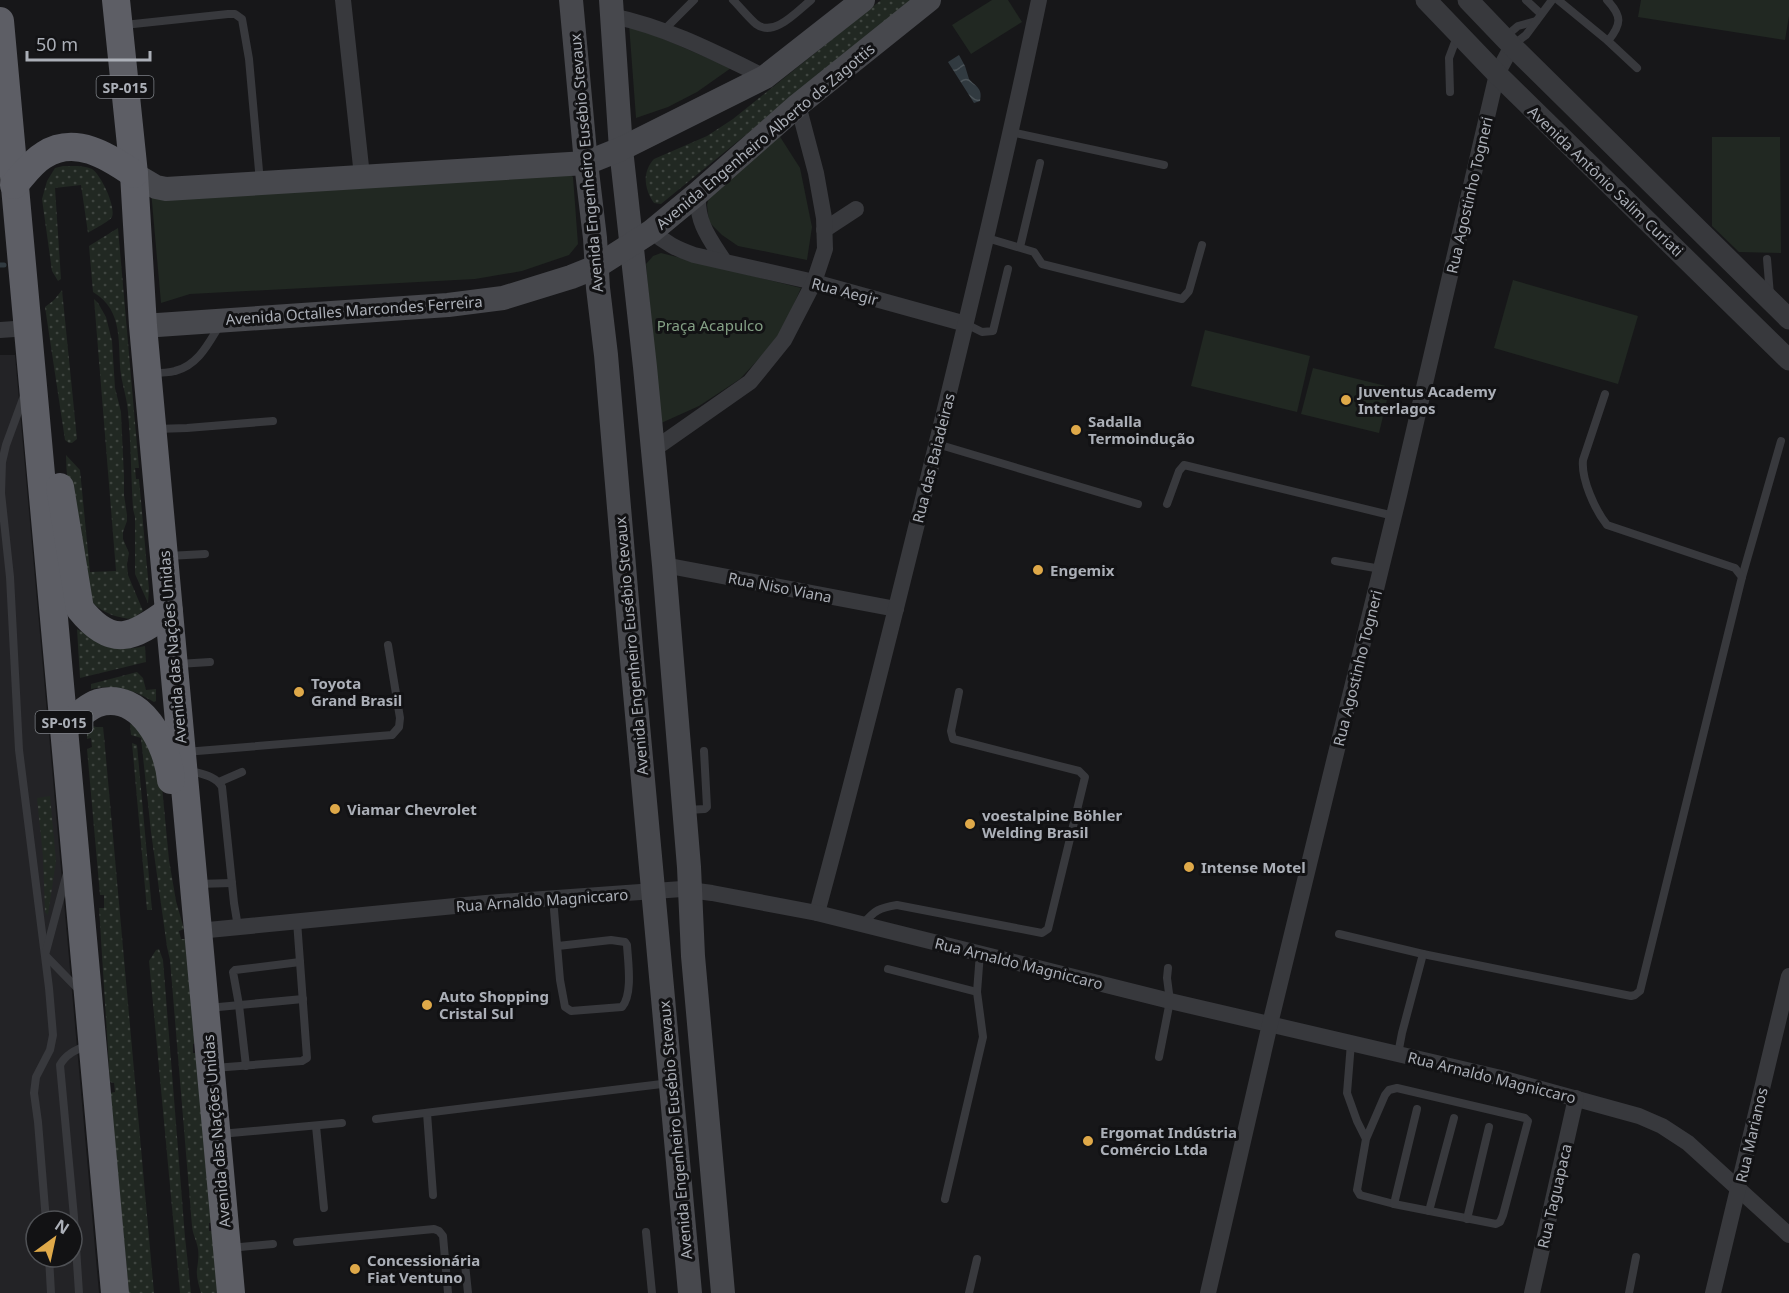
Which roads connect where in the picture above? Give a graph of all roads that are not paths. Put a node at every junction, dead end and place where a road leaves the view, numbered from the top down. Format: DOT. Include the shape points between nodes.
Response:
graph roads {
  1 [pos="343,0"];
  2 [pos="571,0"];
  3 [pos="694,0"];
  4 [pos="733,0"];
  5 [pos="811,0"];
  6 [pos="863,0"];
  7 [pos="929,0"];
  8 [pos="1039,0"];
  9 [pos="1468,0"];
  10 [pos="1526,0"];
  11 [pos="1552,0"];
  12 [pos="1558,0"];
  13 [pos="1607,0"];
  14 [pos="1434,3"];
  15 [pos="611,8"];
  16 [pos="118,12"];
  17 [pos="1539,18"];
  18 [pos="0,21"];
  19 [pos="0,28"];
  20 [pos="663,31"];
  21 [pos="1458,33"];
  22 [pos="1608,41"];
  23 [pos="1508,42"];
  24 [pos="2,64"];
  25 [pos="1637,68"];
  26 [pos="1497,74"];
  27 [pos="765,77"];
  28 [pos="1450,92"];
  29 [pos="798,105"];
  30 [pos="5,130"];
  31 [pos="1011,132"];
  32 [pos="1604,136"];
  33 [pos="621,149"];
  34 [pos="1583,158"];
  35 [pos="585,163"];
  36 [pos="1040,163"];
  37 [pos="1164,165"];
  38 [pos="134,174"];
  39 [pos="362,176"];
  40 [pos="260,183"];
  41 [pos="7,192"];
  42 [pos="698,193"];
  43 [pos="856,209"];
  44 [pos="824,230"];
  45 [pos="652,231"];
  46 [pos="987,238"];
  47 [pos="631,244"];
  48 [pos="1202,245"];
  49 [pos="1020,247"];
  50 [pos="1767,259"];
  51 [pos="724,261"];
  52 [pos="596,267"];
  53 [pos="1008,269"];
  54 [pos="814,282"];
  55 [pos="1771,301"];
  56 [pos="1789,319"];
  57 [pos="223,320"];
  58 [pos="966,324"];
  59 [pos="143,326"];
  60 [pos="29,328"];
  61 [pos="0,330"];
  62 [pos="606,355"];
  63 [pos="1789,360"];
  64 [pos="645,367"];
  65 [pos="148,374"];
  66 [pos="34,383"];
  67 [pos="1605,394"];
  68 [pos="273,421"];
  69 [pos="153,429"];
  70 [pos="1780,441"];
  71 [pos="936,444"];
  72 [pos="653,450"];
  73 [pos="1138,504"];
  74 [pos="1167,504"];
  75 [pos="1394,516"];
  76 [pos="205,554"];
  77 [pos="164,556"];
  78 [pos="1335,561"];
  79 [pos="663,565"];
  80 [pos="1381,569"];
  81 [pos="0,573"];
  82 [pos="1742,577"];
  83 [pos="10,578"];
  84 [pos="896,609"];
  85 [pos="169,611"];
  86 [pos="388,645"];
  87 [pos="210,662"];
  88 [pos="174,664"];
  89 [pos="959,692"];
  90 [pos="64,728"];
  91 [pos="704,751"];
  92 [pos="183,761"];
  93 [pos="242,772"];
  94 [pos="219,782"];
  95 [pos="684,811"];
  96 [pos="75,847"];
  97 [pos="232,883"];
  98 [pos="690,889"];
  99 [pos="653,891"];
  100 [pos="553,898"];
  101 [pos="196,906"];
  102 [pos="817,913"];
  103 [pos="297,921"];
  104 [pos="863,924"];
  105 [pos="238,927"];
  106 [pos="1339,934"];
  107 [pos="558,946"];
  108 [pos="981,954"];
  109 [pos="1423,954"];
  110 [pos="45,955"];
  111 [pos="300,962"];
  112 [pos="1168,968"];
  113 [pos="888,969"];
  114 [pos="1788,986"];
  115 [pos="977,992"];
  116 [pos="303,999"];
  117 [pos="88,1000"];
  118 [pos="1170,1001"];
  119 [pos="239,1005"];
  120 [pos="205,1009"];
  121 [pos="1270,1024"];
  122 [pos="93,1042"];
  123 [pos="1351,1043"];
  124 [pos="1398,1054"];
  125 [pos="1160,1057"];
  126 [pos="246,1066"];
  127 [pos="211,1068"];
  128 [pos="671,1082"];
  129 [pos="1576,1098"];
  130 [pos="1417,1109"];
  131 [pos="427,1113"];
  132 [pos="1454,1118"];
  133 [pos="376,1119"];
  134 [pos="342,1123"];
  135 [pos="316,1126"];
  136 [pos="1489,1127"];
  137 [pos="217,1135"];
  138 [pos="1366,1140"];
  139 [pos="1739,1189"];
  140 [pos="433,1195"];
  141 [pos="945,1199"];
  142 [pos="1394,1204"];
  143 [pos="324,1208"];
  144 [pos="45,1209"];
  145 [pos="1429,1211"];
  146 [pos="1467,1219"];
  147 [pos="646,1232"];
  148 [pos="1789,1235"];
  149 [pos="297,1242"];
  150 [pos="273,1244"];
  151 [pos="227,1248"];
  152 [pos="1636,1257"];
  153 [pos="977,1259"];
  154 [pos="465,1264"];
  155 [pos="50,1269"];
  156 [pos="51,1293"];
  157 [pos="79,1293"];
  158 [pos="115,1293"];
  159 [pos="231,1293"];
  160 [pos="448,1293"];
  161 [pos="468,1293"];
  162 [pos="652,1293"];
  163 [pos="690,1293"];
  164 [pos="723,1293"];
  165 [pos="969,1293"];
  166 [pos="1208,1293"];
  167 [pos="1532,1293"];
  168 [pos="1629,1293"];
  169 [pos="1713,1293"];
  1 -- 39 [label="street"];
  2 -- 35 [label="main road, Avenida Engenheiro Eusébio Stevaux"];
  3 -- 20 [label="lane"];
  4 -- 5 [label="lane" via="767,29 776,28"];
  6 -- 27 [label="main road"];
  7 -- 29 [label="main road, Avenida Engenheiro Alberto de Zagottis"];
  8 -- 31 [label="street, Rua das Baiadeiras"];
  9 -- 23 [label="street, Avenida Antônio Salim Curiati"];
  10 -- 17 [label="lane"];
  11 -- 17 [label="lane"];
  12 -- 22 [label="lane"];
  13 -- 22 [label="lane" via="1617,11 1619,21"];
  14 -- 21 [label="street, Avenida Antônio Salim Curiati"];
  15 -- 20 [label="street"];
  15 -- 33 [label="main road"];
  16 -- 38 [label="highway, Avenida das Nações Unidas / SP-015"];
  16 -- 40 [label="lane" via="235,14 242,19"];
  17 -- 23 [label="lane" via="1526,35"];
  18 -- 19 [label="highway, SP-015"];
  19 -- 24 [label="highway, SP-015"];
  20 -- 27 [label="street"];
  21 -- 26 [label="street, Avenida Antônio Salim Curiati"];
  21 -- 28 [label="lane" via="1449,58"];
  22 -- 25 [label="lane"];
  23 -- 26 [label="street, Rua Agostinho Togneri"];
  23 -- 32 [label="street, Avenida Antônio Salim Curiati"];
  24 -- 30 [label="highway, SP-015"];
  26 -- 34 [label="street, Avenida Antônio Salim Curiati"];
  26 -- 75 [label="street, Rua Agostinho Togneri"];
  27 -- 33 [label="main road"];
  29 -- 42 [label="main road, Avenida Engenheiro Alberto de Zagottis"];
  29 -- 44 [label="street" via="816,173"];
  30 -- 41 [label="highway, SP-015"];
  31 -- 37 [label="lane"];
  31 -- 46 [label="street, Rua das Baiadeiras"];
  32 -- 34 [label="street"];
  32 -- 55 [label="street, Avenida Antônio Salim Curiati"];
  33 -- 35 [label="main road"];
  33 -- 47 [label="main road"];
  34 -- 63 [label="street, Avenida Antônio Salim Curiati"];
  35 -- 39 [label="main road"];
  35 -- 52 [label="main road, Avenida Engenheiro Eusébio Stevaux"];
  36 -- 49 [label="lane"];
  38 -- 40 [label="main road" via="166,189"];
  38 -- 41 [label="highway" via="92,150 61,147 38,159"];
  38 -- 59 [label="highway, Avenida das Nações Unidas / SP-015"];
  39 -- 40 [label="main road"];
  41 -- 60 [label="highway, SP-015"];
  42 -- 45 [label="main road, Avenida Engenheiro Alberto de Zagottis"];
  42 -- 51 [label="street" via="699,217"];
  43 -- 44 [label="street"];
  44 -- 54 [label="street" via="825,249"];
  45 -- 47 [label="main road, Avenida Engenheiro Alberto de Zagottis"];
  45 -- 51 [label="street, Rua Aegir" via="676,249"];
  46 -- 49 [label="lane"];
  46 -- 58 [label="street, Rua das Baiadeiras"];
  47 -- 52 [label="main road, Avenida Engenheiro Alberto de Zagottis"];
  47 -- 64 [label="main road"];
  48 -- 49 [label="lane" via="1189,291 1182,299 1042,264 1034,252"];
  50 -- 55 [label="lane"];
  51 -- 54 [label="street, Rua Aegir"];
  52 -- 57 [label="main road, Avenida Octalles Marcondes Ferreira" via="492,299"];
  52 -- 62 [label="main road, Avenida Engenheiro Eusébio Stevaux"];
  53 -- 58 [label="lane" via="993,331 982,332"];
  54 -- 58 [label="street, Rua Aegir"];
  54 -- 72 [label="street" via="784,340 750,382"];
  55 -- 56 [label="street, Avenida Antônio Salim Curiati"];
  57 -- 59 [label="main road, Avenida Octalles Marcondes Ferreira"];
  57 -- 65 [label="lane" via="197,359 176,371"];
  58 -- 71 [label="street, Rua das Baiadeiras"];
  59 -- 65 [label="highway, Avenida das Nações Unidas / SP-015"];
  60 -- 61 [label="street"];
  60 -- 66 [label="highway, SP-015"];
  62 -- 64 [label="main road" via="629,355"];
  62 -- 99 [label="main road, Avenida Engenheiro Eusébio Stevaux"];
  64 -- 72 [label="main road"];
  65 -- 69 [label="highway, Avenida das Nações Unidas / SP-015"];
  66 -- 83 [label="lane" via="9,435 2,462 1,493"];
  66 -- 85 [label="highway" via="50,418 80,609 108,633 123,635 148,626"];
  66 -- 90 [label="highway, SP-015"];
  67 -- 82 [label="lane" via="1582,471 1607,525 1734,568"];
  68 -- 69 [label="lane"];
  69 -- 77 [label="highway, Avenida das Nações Unidas / SP-015"];
  70 -- 82 [label="lane"];
  71 -- 73 [label="lane"];
  71 -- 84 [label="street, Rua das Baiadeiras"];
  72 -- 79 [label="main road"];
  74 -- 75 [label="lane" via="1184,465"];
  75 -- 80 [label="street, Rua Agostinho Togneri"];
  76 -- 77 [label="lane"];
  77 -- 85 [label="highway, Avenida das Nações Unidas / SP-015"];
  78 -- 80 [label="lane"];
  79 -- 84 [label="street, Rua Niso Viana"];
  79 -- 95 [label="main road"];
  80 -- 121 [label="street, Rua Agostinho Togneri"];
  81 -- 83 [label="lane"];
  82 -- 109 [label="lane" via="1640,991 1631,996"];
  83 -- 110 [label="lane" via="19,750"];
  84 -- 102 [label="street, Rua das Baiadeiras"];
  85 -- 88 [label="highway, Avenida das Nações Unidas / SP-015"];
  86 -- 92 [label="lane" via="400,718 392,735"];
  87 -- 88 [label="lane"];
  88 -- 92 [label="highway, Avenida das Nações Unidas / SP-015"];
  89 -- 104 [label="lane" via="953,739 1079,771 1085,777 1048,929 1042,933 897,905 880,908"];
  90 -- 96 [label="highway, SP-015"];
  90 -- 101 [label="highway" via="99,703 116,701 142,713 160,739 170,769 179,863"];
  91 -- 95 [label="lane" via="707,807"];
  92 -- 94 [label="lane"];
  92 -- 101 [label="highway, Avenida das Nações Unidas / SP-015"];
  93 -- 94 [label="lane"];
  94 -- 97 [label="lane"];
  95 -- 98 [label="main road"];
  96 -- 110 [label="lane"];
  96 -- 117 [label="highway, SP-015"];
  97 -- 101 [label="lane"];
  97 -- 105 [label="lane"];
  98 -- 99 [label="street, Rua Arnaldo Magniccaro"];
  98 -- 102 [label="street, Rua Arnaldo Magniccaro"];
  98 -- 164 [label="main road"];
  99 -- 100 [label="street, Rua Arnaldo Magniccaro"];
  99 -- 128 [label="main road, Avenida Engenheiro Eusébio Stevaux"];
  100 -- 103 [label="street, Rua Arnaldo Magniccaro"];
  100 -- 107 [label="lane"];
  101 -- 105 [label="street, Rua Arnaldo Magniccaro"];
  101 -- 120 [label="highway, Avenida das Nações Unidas / SP-015"];
  102 -- 104 [label="street, Rua Arnaldo Magniccaro"];
  103 -- 105 [label="street, Rua Arnaldo Magniccaro"];
  103 -- 111 [label="lane"];
  104 -- 108 [label="street, Rua Arnaldo Magniccaro"];
  106 -- 109 [label="lane"];
  107 -- 107 [label="lane" via="565,1007 572,1011 625,1004 629,974 625,942"];
  108 -- 115 [label="lane"];
  108 -- 118 [label="street, Rua Arnaldo Magniccaro"];
  109 -- 124 [label="lane"];
  110 -- 117 [label="lane"];
  110 -- 144 [label="lane" via="53,1035 36,1077 34,1093"];
  111 -- 116 [label="lane"];
  111 -- 119 [label="lane" via="232,972"];
  112 -- 118 [label="lane"];
  113 -- 115 [label="lane"];
  114 -- 139 [label="street, Rua Marianos"];
  115 -- 141 [label="lane" via="983,1037"];
  116 -- 119 [label="lane"];
  116 -- 126 [label="lane" via="307,1058"];
  117 -- 122 [label="highway, SP-015"];
  118 -- 121 [label="street, Rua Arnaldo Magniccaro"];
  118 -- 125 [label="lane"];
  119 -- 120 [label="lane"];
  119 -- 126 [label="lane"];
  120 -- 127 [label="highway, Avenida das Nações Unidas / SP-015"];
  121 -- 123 [label="street, Rua Arnaldo Magniccaro"];
  121 -- 166 [label="street, Rua Agostinho Togneri"];
  122 -- 157 [label="lane" via="71,1053 60,1065"];
  122 -- 158 [label="highway, SP-015"];
  123 -- 124 [label="street, Rua Arnaldo Magniccaro"];
  123 -- 138 [label="lane" via="1347,1093"];
  124 -- 129 [label="street, Rua Arnaldo Magniccaro"];
  126 -- 127 [label="lane"];
  127 -- 137 [label="highway, Avenida das Nações Unidas / SP-015"];
  128 -- 131 [label="lane"];
  128 -- 163 [label="main road, Avenida Engenheiro Eusébio Stevaux"];
  129 -- 139 [label="street, Rua Arnaldo Magniccaro" via="1662,1126 1688,1143"];
  129 -- 167 [label="street, Rua Taguapaca"];
  130 -- 142 [label="lane"];
  131 -- 133 [label="lane"];
  131 -- 140 [label="lane"];
  132 -- 145 [label="lane"];
  134 -- 135 [label="lane"];
  135 -- 137 [label="lane"];
  135 -- 143 [label="lane"];
  136 -- 146 [label="lane"];
  137 -- 151 [label="highway, Avenida das Nações Unidas / SP-015"];
  138 -- 142 [label="lane" via="1357,1190 1360,1195"];
  138 -- 146 [label="lane" via="1385,1095 1397,1088 1525,1118 1528,1121 1500,1222"];
  139 -- 148 [label="street, Rua Arnaldo Magniccaro"];
  139 -- 169 [label="street, Rua Marianos"];
  142 -- 145 [label="lane"];
  145 -- 146 [label="lane"];
  147 -- 162 [label="lane"];
  149 -- 160 [label="lane" via="434,1229 443,1236"];
  150 -- 151 [label="lane"];
  151 -- 159 [label="highway, Avenida das Nações Unidas / SP-015"];
  152 -- 168 [label="lane"];
  153 -- 165 [label="lane"];
  154 -- 161 [label="lane"];
  155 -- 156 [label="lane"];
}
